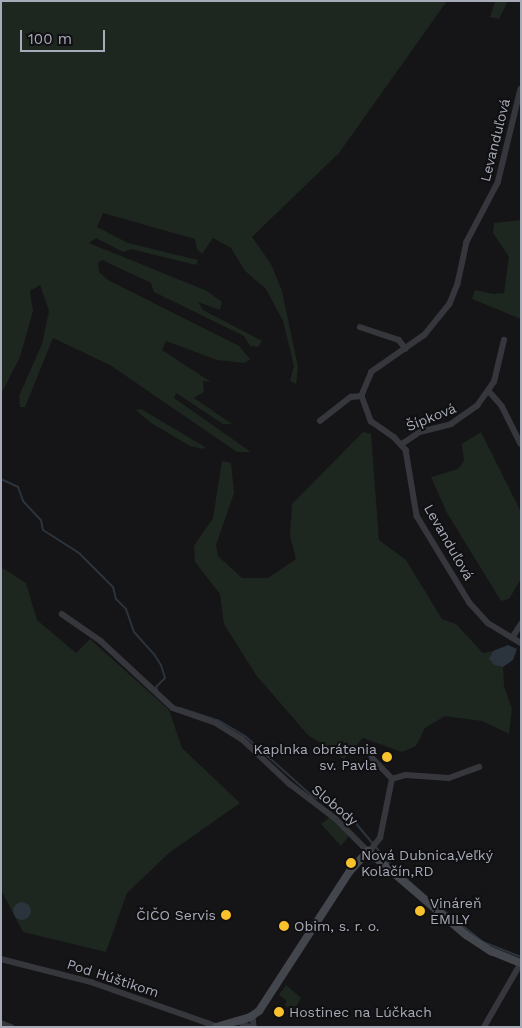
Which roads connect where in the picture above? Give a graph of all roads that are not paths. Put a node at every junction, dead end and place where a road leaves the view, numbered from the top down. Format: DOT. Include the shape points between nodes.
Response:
graph roads {
  1 [pos="521,89"];
  2 [pos="360,327"];
  3 [pos="504,340"];
  4 [pos="406,349"];
  5 [pos="489,391"];
  6 [pos="362,396"];
  7 [pos="320,422"];
  8 [pos="402,444"];
  9 [pos="521,444"];
  10 [pos="62,614"];
  11 [pos="521,624"];
  12 [pos="512,638"];
  13 [pos="521,643"];
  14 [pos="372,758"];
  15 [pos="479,767"];
  16 [pos="392,779"];
  17 [pos="372,849"];
  18 [pos="1,959"];
  19 [pos="521,963"];
  20 [pos="253,1015"];
  21 [pos="236,1020"];
  22 [pos="1,1022"];
  23 [pos="11,1027"];
  24 [pos="216,1027"];
  25 [pos="250,1027"];
  26 [pos="254,1027"];
  27 [pos="484,1027"];
  1 -- 4 [label="street, Levanduľová" via="498,183 468,242 455,293 437,323"];
  2 -- 4 [label="street" via="399,340"];
  3 -- 5 [label="street, Šípková" via="498,372"];
  4 -- 6 [label="street, Levanduľová" via="372,372"];
  5 -- 8 [label="street, Šípková" via="459,420 415,434"];
  5 -- 9 [label="street" via="502,406"];
  6 -- 7 [label="street" via="351,397"];
  6 -- 8 [label="street" via="371,421"];
  8 -- 12 [label="street, Levanduľová" via="409,460 414,507 423,527 478,613"];
  10 -- 17 [label="street, Slobody" via="101,641 173,708 216,723 242,739 290,784"];
  11 -- 12 [label="street"];
  12 -- 13 [label="street, Levanduľová"];
  14 -- 16 [label="street"];
  15 -- 16 [label="street" via="449,778 406,775"];
  16 -- 17 [label="street" via="384,823"];
  17 -- 19 [label="street, Slobody" via="466,935 491,951"];
  17 -- 20 [label="street" via="350,871 271,994"];
  18 -- 24 [label="street, Pod Húštikom" via="91,982"];
  19 -- 27 [label="street, Slobody"];
  20 -- 21 [label="street"];
  20 -- 26 [label="street"];
  21 -- 24 [label="street"];
  21 -- 25 [label="street"];
  22 -- 23 [label="street"];
}
